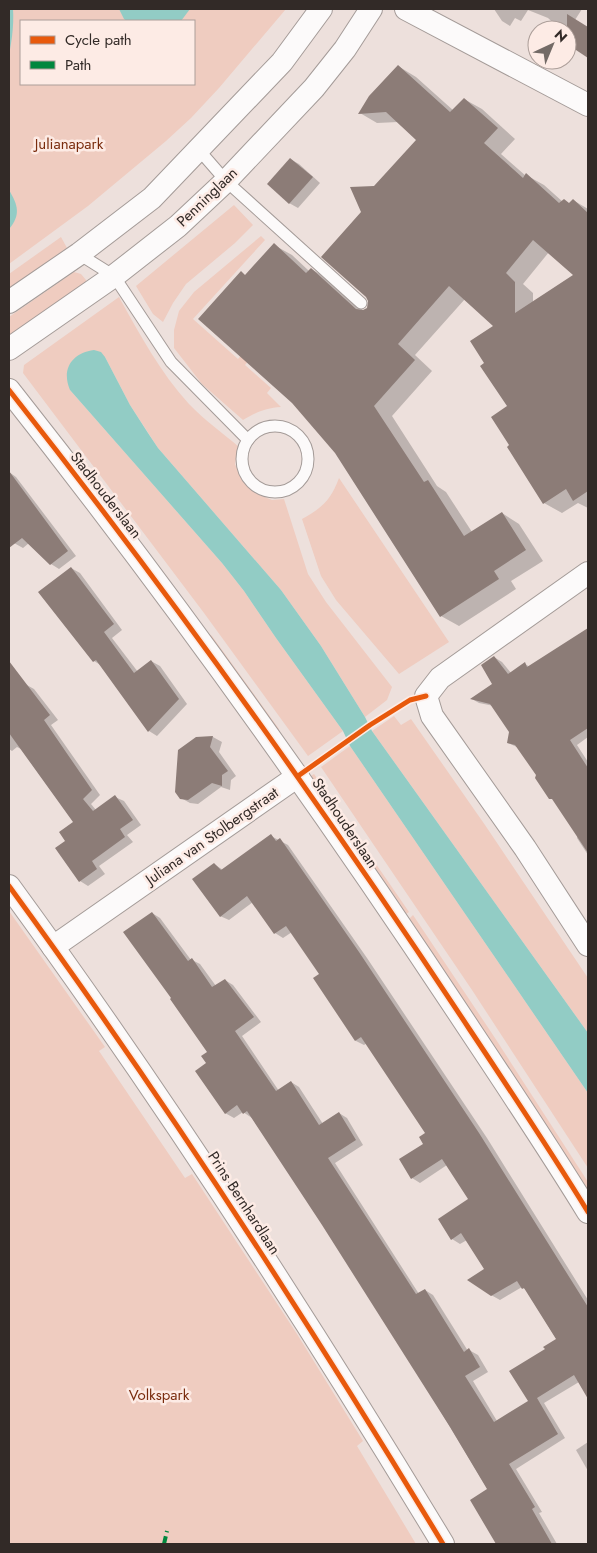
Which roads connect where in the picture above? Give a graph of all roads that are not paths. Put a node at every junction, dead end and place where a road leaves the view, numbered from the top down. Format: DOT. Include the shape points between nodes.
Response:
graph roads {
  1 [pos="321,9"];
  2 [pos="371,9"];
  3 [pos="406,9"];
  4 [pos="588,106"];
  5 [pos="199,150"];
  6 [pos="226,181"];
  7 [pos="79,254"];
  8 [pos="114,276"];
  9 [pos="9,302"];
  10 [pos="361,303"];
  11 [pos="9,349"];
  12 [pos="9,390"];
  13 [pos="248,440"];
  14 [pos="588,573"];
  15 [pos="298,776"];
  16 [pos="9,886"];
  17 [pos="588,945"];
  18 [pos="53,947"];
  19 [pos="588,1212"];
  20 [pos="443,1544"];
  1 -- 5 [label="street" via="282,62"];
  2 -- 6 [label="street, Penninglaan" via="314,88"];
  3 -- 4 [label="street"];
  5 -- 6 [label="lane"];
  5 -- 7 [label="street" via="152,198"];
  6 -- 8 [label="street, Penninglaan" via="178,226"];
  6 -- 10 [label="lane"];
  7 -- 8 [label="lane"];
  7 -- 9 [label="street"];
  8 -- 11 [label="street, Penninglaan"];
  8 -- 13 [label="lane" via="171,362"];
  12 -- 15 [label="street, Stadhouderslaan" via="151,573"];
  13 -- 13 [label="lane" via="242,452 242,464 246,477 256,486 280,493 293,488 302,478 308,466 308,453 294,432 269,426"];
  14 -- 17 [label="street" via="440,678 426,696 432,716 525,848"];
  15 -- 18 [label="street, Juliana van Stolbergstraat"];
  15 -- 19 [label="street, Stadhouderslaan" via="422,956"];
  16 -- 18 [label="street, Prins Bernhardlaan"];
  18 -- 20 [label="street, Prins Bernhardlaan" via="244,1226 364,1413"];
}
